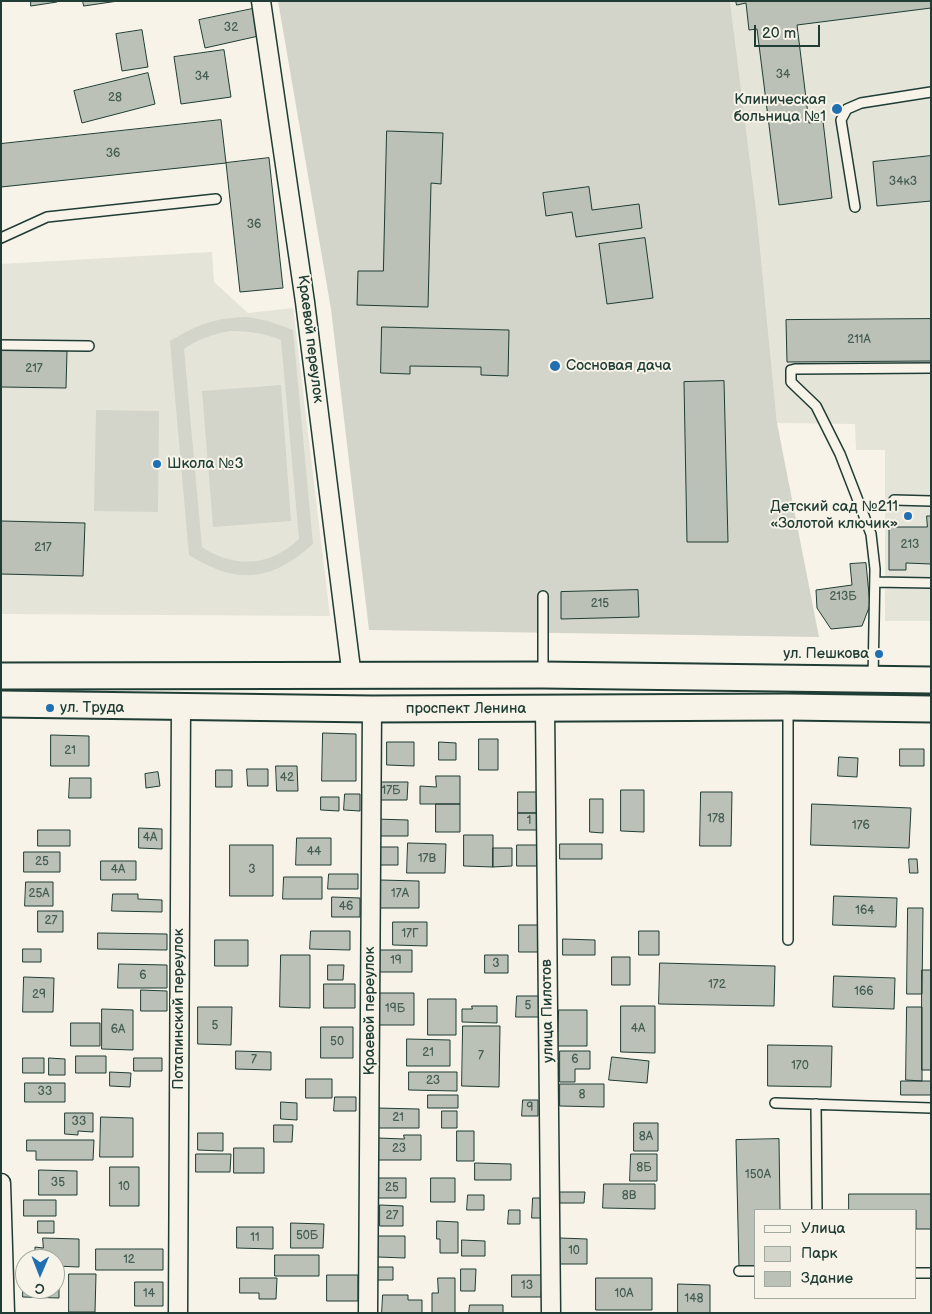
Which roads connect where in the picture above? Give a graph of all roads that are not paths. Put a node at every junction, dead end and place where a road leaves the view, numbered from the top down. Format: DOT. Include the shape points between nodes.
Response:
graph roads {
  1 [pos="261,1"];
  2 [pos="931,92"];
  3 [pos="216,199"];
  4 [pos="855,207"];
  5 [pos="1,238"];
  6 [pos="1,345"];
  7 [pos="89,346"];
  8 [pos="931,368"];
  9 [pos="894,500"];
  10 [pos="931,501"];
  11 [pos="875,582"];
  12 [pos="931,583"];
  13 [pos="543,596"];
  14 [pos="1,676"];
  15 [pos="542,676"];
  16 [pos="352,677"];
  17 [pos="874,679"];
  18 [pos="931,680"];
  19 [pos="1,704"];
  20 [pos="180,706"];
  21 [pos="788,707"];
  22 [pos="546,708"];
  23 [pos="372,709"];
  24 [pos="931,709"];
  25 [pos="788,940"];
  26 [pos="776,1103"];
  27 [pos="816,1104"];
  28 [pos="931,1108"];
  29 [pos="1,1184"];
  30 [pos="816,1209"];
  31 [pos="738,1271"];
  32 [pos="754,1271"];
  33 [pos="917,1273"];
  34 [pos="931,1273"];
  35 [pos="5,1313"];
  36 [pos="178,1313"];
  37 [pos="368,1313"];
  38 [pos="551,1313"];
  1 -- 16 [label="street, Краевой переулок" via="305,302"];
  2 -- 4 [label="lane" via="847,108 841,120"];
  3 -- 5 [label="lane" via="47,217"];
  6 -- 7 [label="lane"];
  8 -- 11 [label="lane" via="795,369 790,373 791,382 816,406 844,463 871,534"];
  9 -- 10 [label="lane"];
  11 -- 12 [label="lane"];
  11 -- 17 [label="lane"];
  13 -- 15 [label="lane"];
  14 -- 16 [label="main road"];
  15 -- 16 [label="main road"];
  15 -- 17 [label="main road"];
  17 -- 18 [label="main road"];
  19 -- 20 [label="main road, проспект Ленина"];
  20 -- 23 [label="main road, проспект Ленина"];
  20 -- 36 [label="street, Потапинский переулок"];
  21 -- 22 [label="main road, проспект Ленина"];
  21 -- 24 [label="main road, проспект Ленина"];
  21 -- 25 [label="lane"];
  22 -- 23 [label="main road, проспект Ленина"];
  22 -- 38 [label="street, улица Пилотов"];
  23 -- 37 [label="street, Краевой переулок"];
  26 -- 27 [label="lane"];
  27 -- 28 [label="lane"];
  27 -- 30 [label="lane"];
  29 -- 35 [label="street"];
  31 -- 32 [label="lane"];
  33 -- 34 [label="lane"];
}
